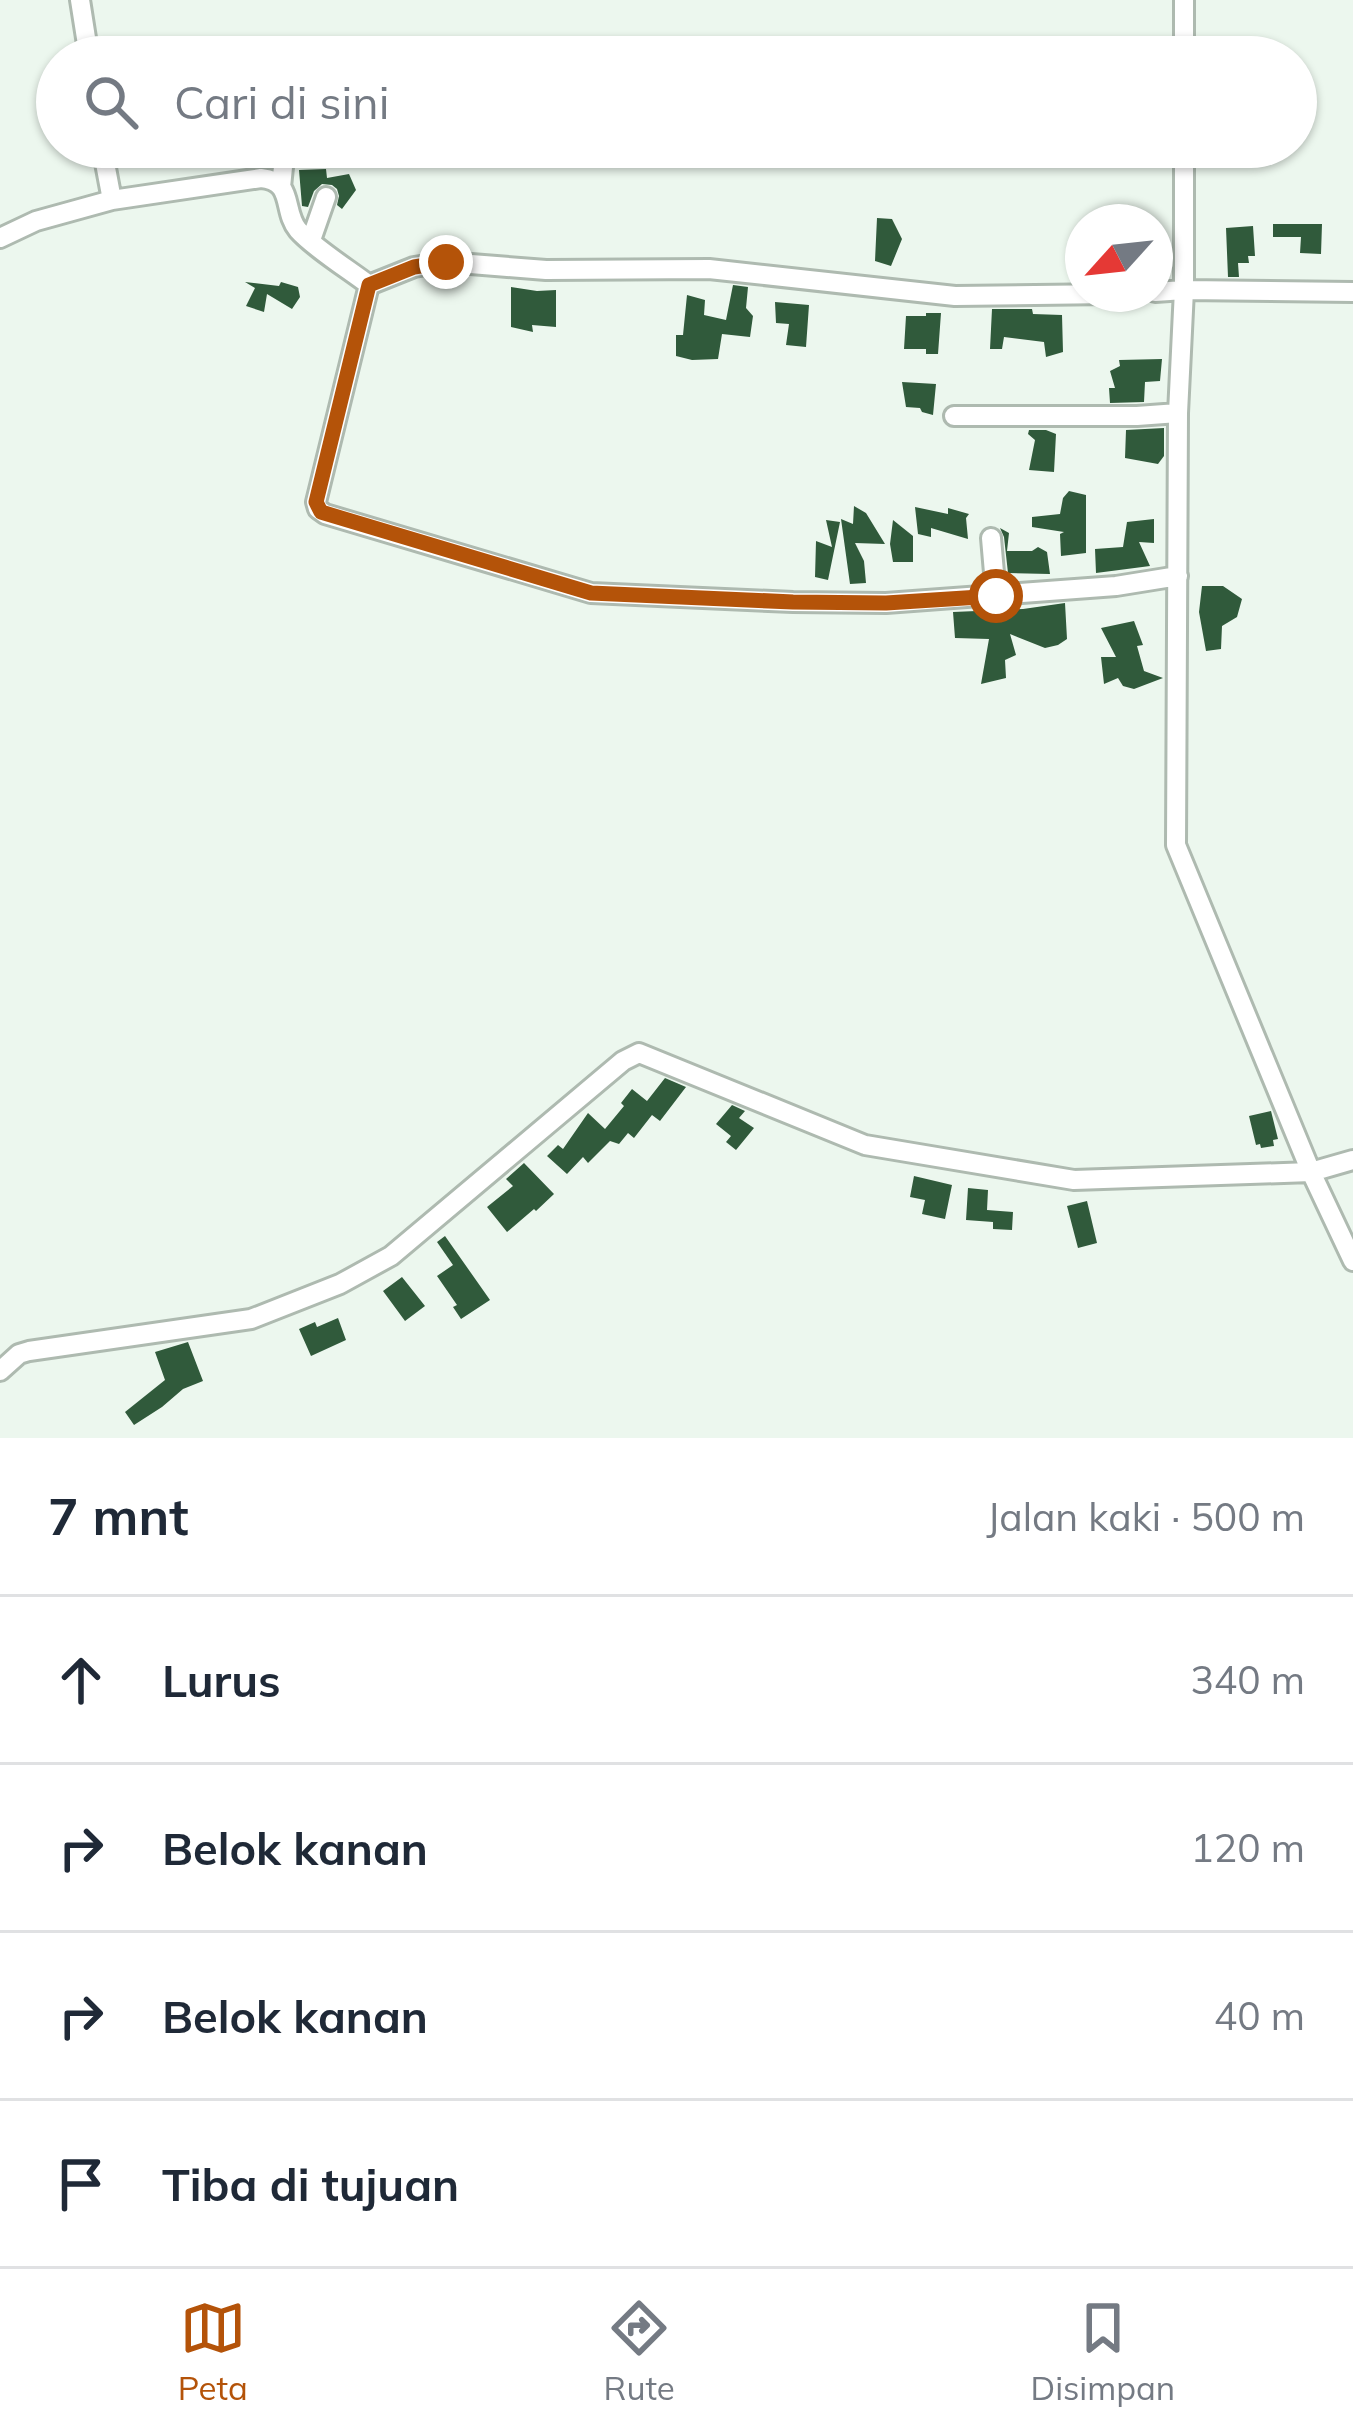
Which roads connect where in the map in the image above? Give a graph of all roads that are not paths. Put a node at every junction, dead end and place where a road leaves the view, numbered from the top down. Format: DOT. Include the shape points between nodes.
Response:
graph roads {
  1 [pos="80,0"];
  2 [pos="1184,0"];
  3 [pos="86,36"];
  4 [pos="1184,36"];
  5 [pos="105,168"];
  6 [pos="283,168"];
  7 [pos="1184,168"];
  8 [pos="281,187"];
  9 [pos="326,196"];
  10 [pos="112,200"];
  11 [pos="0,238"];
  12 [pos="311,240"];
  13 [pos="369,285"];
  14 [pos="1184,290"];
  15 [pos="1173,291"];
  16 [pos="1353,292"];
  17 [pos="1065,295"];
  18 [pos="1178,413"];
  19 [pos="954,416"];
  20 [pos="991,538"];
  21 [pos="1178,576"];
  22 [pos="996,596"];
  23 [pos="1353,1160"];
  24 [pos="1310,1172"];
  25 [pos="1353,1261"];
  26 [pos="0,1371"];
  1 -- 3 [label="street"];
  2 -- 4 [label="street"];
  5 -- 10 [label="street"];
  6 -- 8 [label="street"];
  7 -- 14 [label="street"];
  8 -- 10 [label="street" via="261,178"];
  8 -- 12 [label="street" via="295,226"];
  9 -- 12 [label="street"];
  10 -- 11 [label="street"];
  12 -- 13 [label="street"];
  13 -- 17 [label="street" via="446,262 709,269 955,296"];
  13 -- 22 [label="street" via="316,502 321,512 591,593 886,603"];
  14 -- 15 [label="street"];
  14 -- 16 [label="street"];
  14 -- 18 [label="street"];
  18 -- 19 [label="street"];
  18 -- 21 [label="street"];
  20 -- 22 [label="street"];
  21 -- 22 [label="street"];
  21 -- 24 [label="street" via="1176,845"];
  23 -- 24 [label="street"];
  24 -- 25 [label="street"];
  24 -- 26 [label="street" via="1074,1180 865,1145 639,1053 407,1245 356,1276 251,1319 29,1351"];
}
